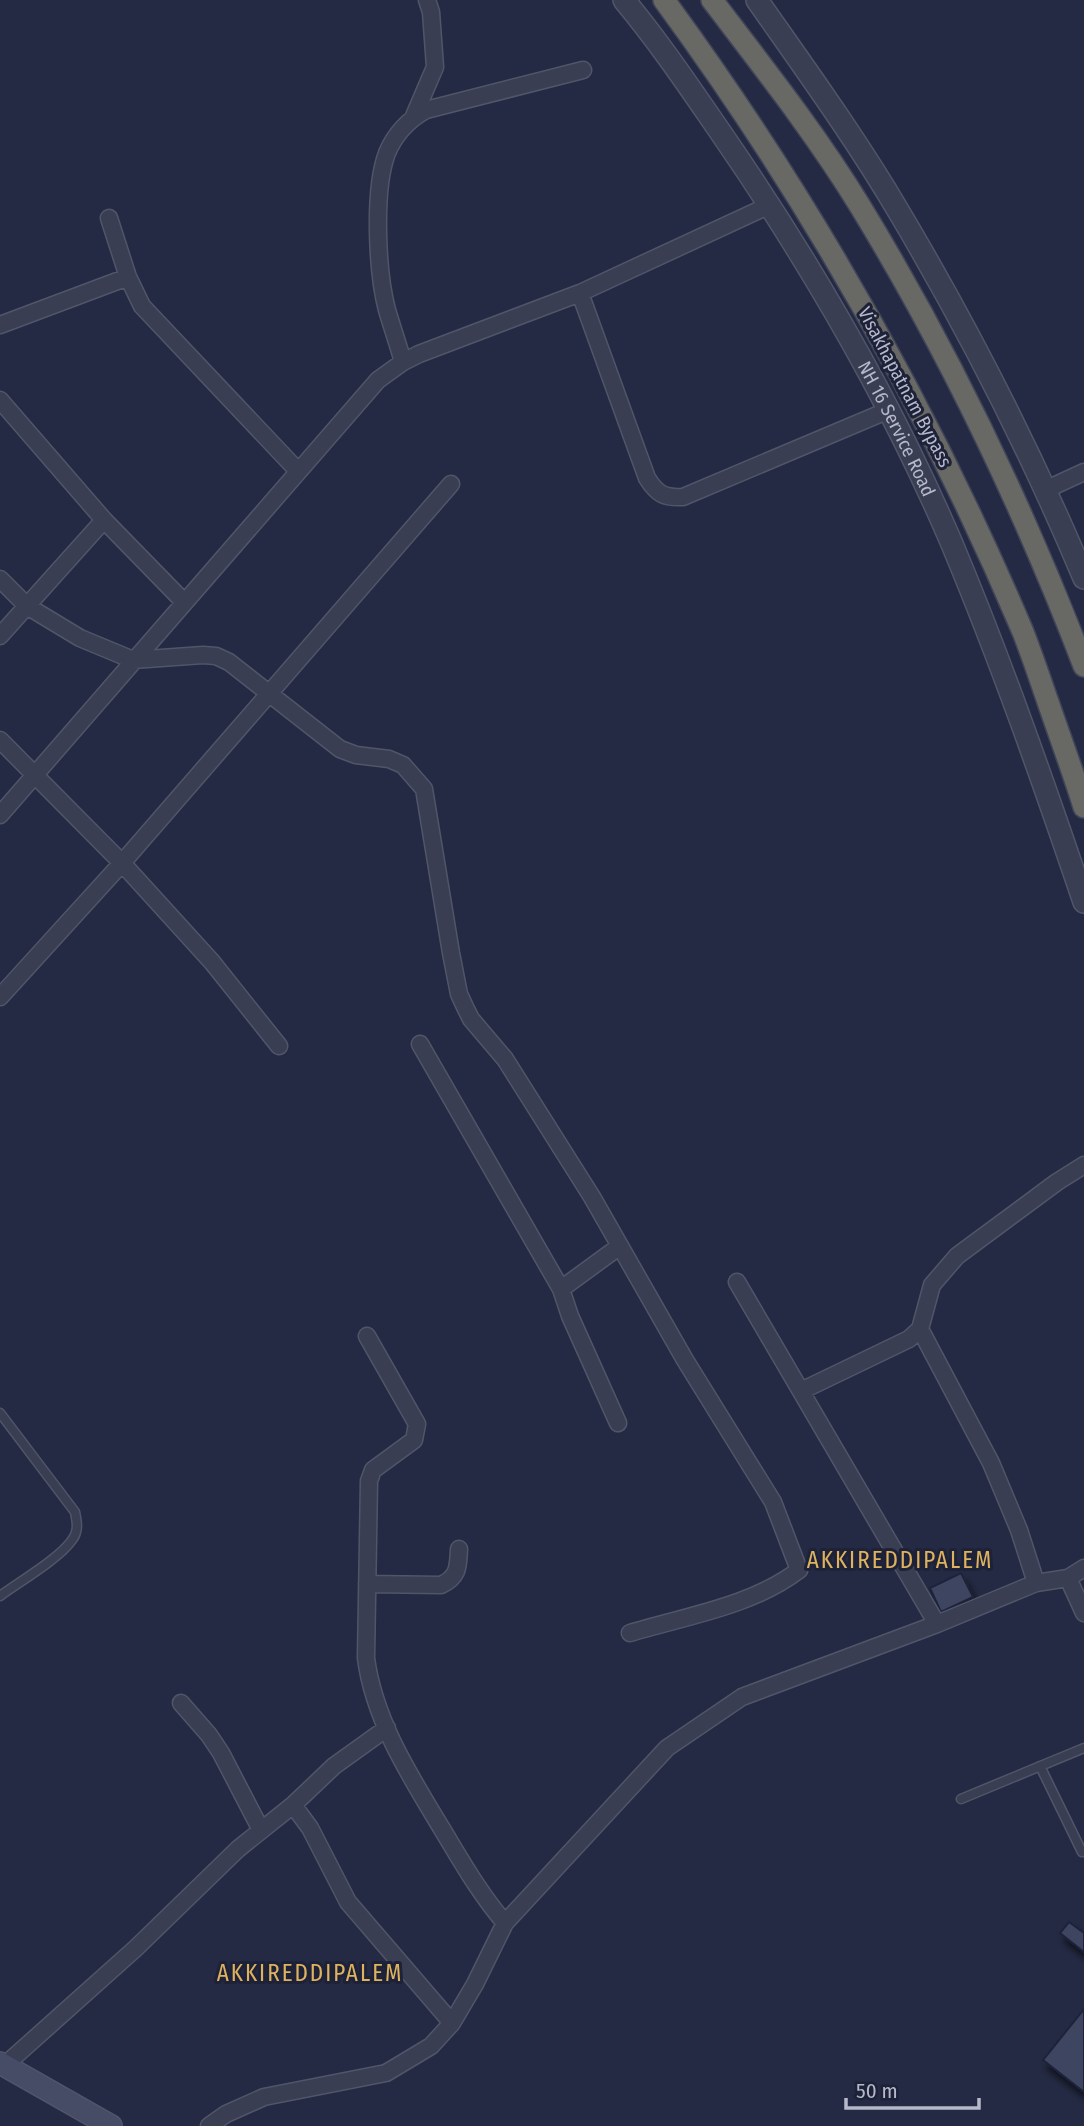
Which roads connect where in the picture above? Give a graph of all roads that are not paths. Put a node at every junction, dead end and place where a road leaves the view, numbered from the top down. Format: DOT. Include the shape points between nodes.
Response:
graph roads {
  1 [pos="428,0"];
  2 [pos="624,0"];
  3 [pos="664,0"];
  4 [pos="712,0"];
  5 [pos="757,0"];
  6 [pos="583,70"];
  7 [pos="414,117"];
  8 [pos="770,205"];
  9 [pos="109,218"];
  10 [pos="128,277"];
  11 [pos="580,292"];
  12 [pos="0,325"];
  13 [pos="404,362"];
  14 [pos="0,400"];
  15 [pos="889,410"];
  16 [pos="297,470"];
  17 [pos="1084,472"];
  18 [pos="451,484"];
  19 [pos="1045,490"];
  20 [pos="104,520"];
  21 [pos="1084,578"];
  22 [pos="0,579"];
  23 [pos="184,602"];
  24 [pos="27,606"];
  25 [pos="0,636"];
  26 [pos="133,660"];
  27 [pos="1084,666"];
  28 [pos="270,692"];
  29 [pos="0,740"];
  30 [pos="33,776"];
  31 [pos="1084,807"];
  32 [pos="0,815"];
  33 [pos="121,863"];
  34 [pos="1084,902"];
  35 [pos="0,996"];
  36 [pos="420,1044"];
  37 [pos="279,1046"];
  38 [pos="1084,1165"];
  39 [pos="620,1245"];
  40 [pos="737,1282"];
  41 [pos="561,1289"];
  42 [pos="920,1329"];
  43 [pos="367,1336"];
  44 [pos="801,1391"];
  45 [pos="0,1413"];
  46 [pos="618,1423"];
  47 [pos="459,1549"];
  48 [pos="1084,1568"];
  49 [pos="1068,1577"];
  50 [pos="1036,1583"];
  51 [pos="367,1584"];
  52 [pos="0,1596"];
  53 [pos="1084,1613"];
  54 [pos="937,1624"];
  55 [pos="630,1633"];
  56 [pos="181,1703"];
  57 [pos="387,1728"];
  58 [pos="1084,1748"];
  59 [pos="1040,1766"];
  60 [pos="961,1799"];
  61 [pos="293,1805"];
  62 [pos="261,1830"];
  63 [pos="1082,1852"];
  64 [pos="505,1923"];
  65 [pos="452,2023"];
  66 [pos="2,2065"];
  67 [pos="111,2126"];
  68 [pos="209,2126"];
  1 -- 7 [label="street" via="435,67"];
  2 -- 8 [label="street, NH 16 Service Road"];
  3 -- 31 [label="highway, Visakhapatnam Bypass" via="723,80 818,228 892,358 1024,635"];
  4 -- 27 [label="highway" via="786,97 859,206 943,354 1012,491"];
  5 -- 19 [label="street" via="899,211 962,322"];
  6 -- 7 [label="street" via="426,110"];
  7 -- 13 [label="street" via="387,154 379,195 386,307"];
  8 -- 11 [label="street"];
  8 -- 15 [label="street, NH 16 Service Road"];
  9 -- 10 [label="street"];
  10 -- 12 [label="street"];
  10 -- 16 [label="street" via="142,306"];
  11 -- 13 [label="street"];
  11 -- 15 [label="street" via="647,478 655,491 667,498 683,497"];
  13 -- 16 [label="street" via="378,380"];
  14 -- 20 [label="street"];
  15 -- 34 [label="street, NH 16 Service Road" via="989,635"];
  16 -- 23 [label="street"];
  17 -- 19 [label="street"];
  18 -- 28 [label="street"];
  19 -- 21 [label="street"];
  20 -- 23 [label="street"];
  20 -- 24 [label="street"];
  22 -- 24 [label="street"];
  23 -- 26 [label="street"];
  24 -- 25 [label="street"];
  24 -- 26 [label="street" via="80,638"];
  26 -- 28 [label="street" via="216,656"];
  26 -- 30 [label="street"];
  28 -- 33 [label="street"];
  28 -- 39 [label="street" via="340,749 403,765 424,789 459,994 471,1019 505,1059"];
  29 -- 30 [label="street"];
  30 -- 32 [label="street"];
  30 -- 33 [label="street"];
  33 -- 35 [label="street"];
  33 -- 37 [label="street" via="212,962"];
  36 -- 41 [label="street"];
  38 -- 42 [label="street" via="957,1256 932,1285"];
  39 -- 41 [label="street"];
  39 -- 55 [label="street" via="774,1502 799,1570 745,1599"];
  40 -- 44 [label="street"];
  41 -- 46 [label="street"];
  42 -- 44 [label="street" via="909,1339"];
  42 -- 50 [label="street" via="990,1463 1020,1530"];
  43 -- 51 [label="street" via="417,1424 414,1440 373,1470 369,1481"];
  44 -- 54 [label="street"];
  45 -- 52 [label="lane" via="75,1512 78,1526 73,1539"];
  47 -- 51 [label="street" via="457,1572 441,1585"];
  48 -- 49 [label="street"];
  49 -- 50 [label="street"];
  49 -- 53 [label="street"];
  50 -- 54 [label="street"];
  51 -- 57 [label="street" via="369,1685"];
  54 -- 64 [label="street" via="742,1697 667,1748"];
  56 -- 62 [label="street" via="221,1753"];
  57 -- 61 [label="street" via="334,1766"];
  57 -- 64 [label="street" via="418,1789 484,1898"];
  58 -- 59 [label="lane"];
  59 -- 60 [label="lane"];
  59 -- 63 [label="lane"];
  61 -- 62 [label="street"];
  61 -- 65 [label="street" via="348,1902"];
  62 -- 66 [label="street" via="116,1967"];
  64 -- 65 [label="street"];
  65 -- 68 [label="street" via="431,2046 386,2073 264,2097"];
  66 -- 67 [label="main road"];
}
